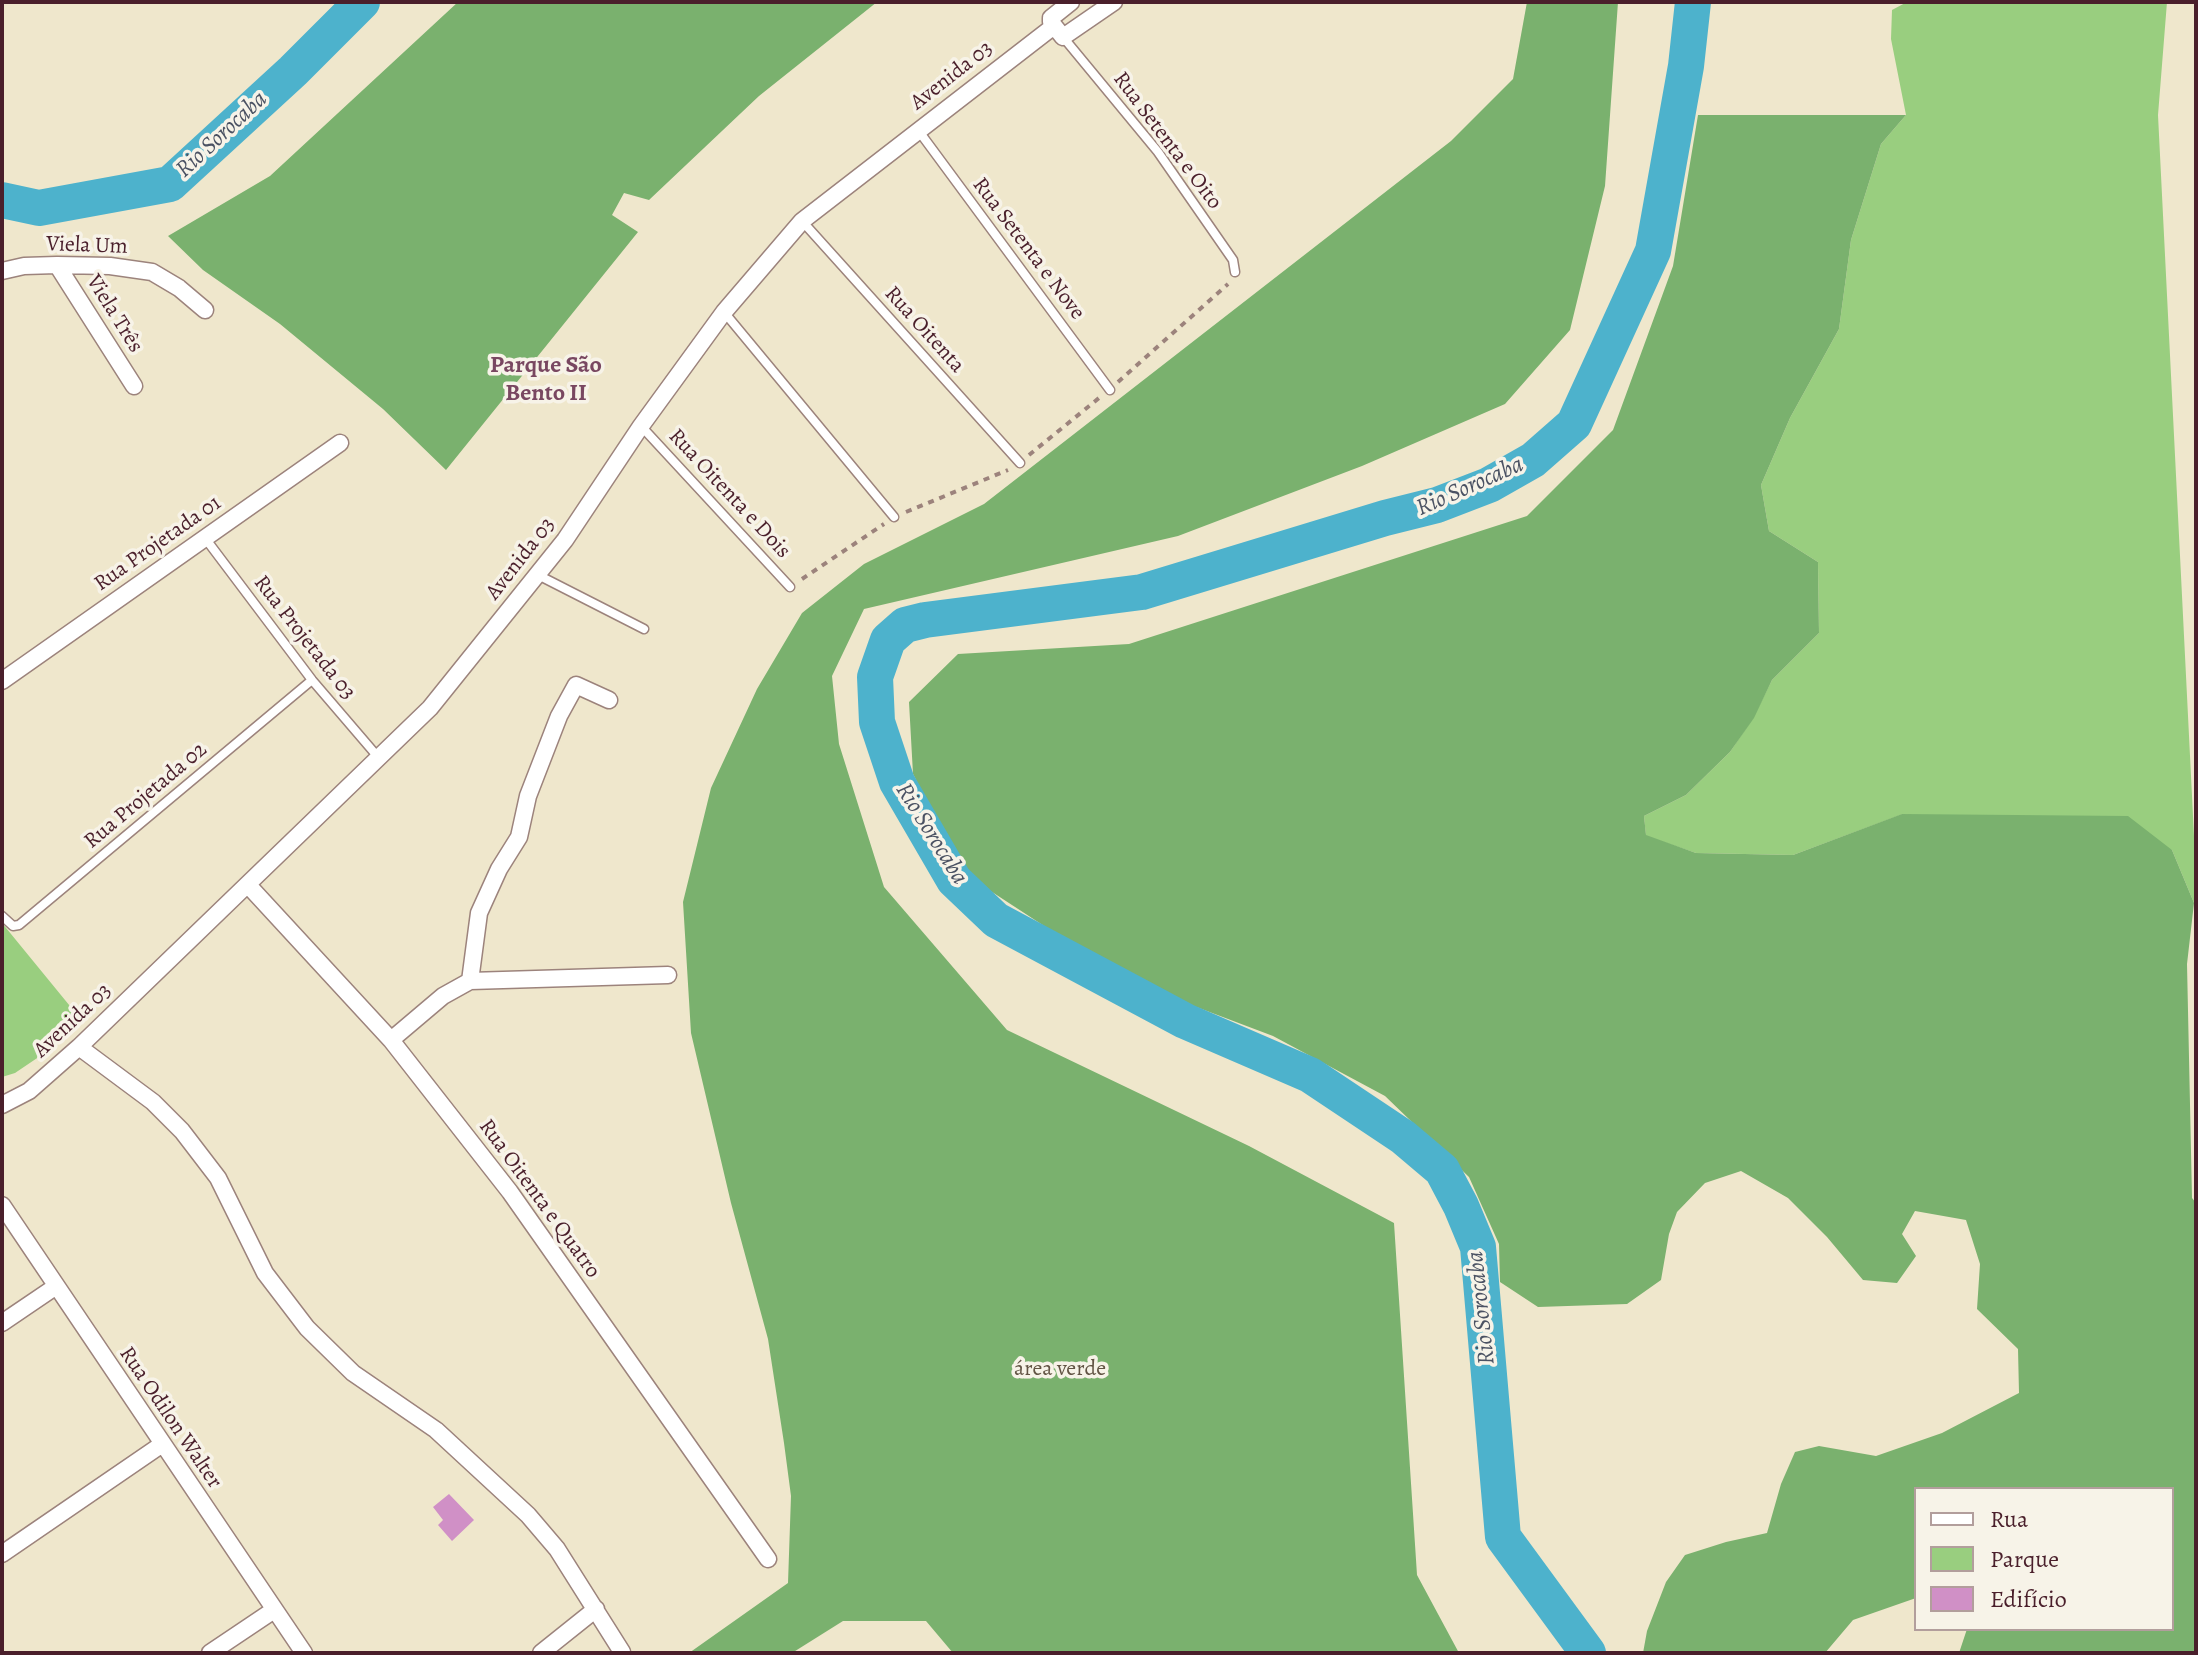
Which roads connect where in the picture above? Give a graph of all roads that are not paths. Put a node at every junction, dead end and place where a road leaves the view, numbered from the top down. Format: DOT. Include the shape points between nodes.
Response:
graph roads {
  1 [pos="1071,2"];
  2 [pos="1114,2"];
  3 [pos="1058,31"];
  4 [pos="918,130"];
  5 [pos="802,221"];
  6 [pos="57,265"];
  7 [pos="2,271"];
  8 [pos="1235,272"];
  9 [pos="205,310"];
  10 [pos="724,312"];
  11 [pos="134,386"];
  12 [pos="1110,390"];
  13 [pos="641,426"];
  14 [pos="340,443"];
  15 [pos="1020,463"];
  16 [pos="894,517"];
  17 [pos="205,538"];
  18 [pos="538,575"];
  19 [pos="790,587"];
  20 [pos="644,629"];
  21 [pos="312,680"];
  22 [pos="2,681"];
  23 [pos="609,700"];
  24 [pos="378,757"];
  25 [pos="248,885"];
  26 [pos="2,916"];
  27 [pos="668,975"];
  28 [pos="470,981"];
  29 [pos="391,1040"];
  30 [pos="79,1047"];
  31 [pos="2,1105"];
  32 [pos="2,1205"];
  33 [pos="55,1287"];
  34 [pos="2,1323"];
  35 [pos="161,1445"];
  36 [pos="2,1554"];
  37 [pos="768,1559"];
  38 [pos="596,1609"];
  39 [pos="274,1610"];
  40 [pos="622,1652"];
  41 [pos="210,1653"];
  42 [pos="304,1653"];
  43 [pos="541,1653"];
  1 -- 3 [label="street" via="1051,18"];
  2 -- 3 [label="street"];
  3 -- 4 [label="street, Avenida 03"];
  3 -- 8 [label="lane, Rua Setenta e Oito" via="1158,152 1233,260"];
  4 -- 5 [label="street, Avenida 03"];
  4 -- 12 [label="lane, Rua Setenta e Nove"];
  5 -- 10 [label="street, Avenida 03"];
  5 -- 15 [label="lane, Rua Oitenta"];
  6 -- 7 [label="street, Viela Um"];
  6 -- 9 [label="street, Viela Um" via="152,272"];
  6 -- 11 [label="street, Viela Três"];
  10 -- 13 [label="street, Avenida 03"];
  10 -- 16 [label="lane"];
  13 -- 18 [label="street, Avenida 03"];
  13 -- 19 [label="lane, Rua Oitenta e Dois"];
  14 -- 17 [label="street, Rua Projetada 01"];
  17 -- 21 [label="lane, Rua Projetada 03"];
  17 -- 22 [label="street, Rua Projetada 01"];
  18 -- 20 [label="lane"];
  18 -- 24 [label="street, Avenida 03" via="430,708"];
  21 -- 24 [label="lane, Rua Projetada 03"];
  21 -- 26 [label="lane, Rua Projetada 02" via="19,925"];
  23 -- 28 [label="street" via="576,685 559,716 528,796 519,837 479,913"];
  24 -- 25 [label="street, Avenida 03"];
  25 -- 29 [label="street, Rua Oitenta e Quatro"];
  25 -- 30 [label="street, Avenida 03"];
  27 -- 28 [label="street"];
  28 -- 29 [label="street" via="443,996"];
  29 -- 37 [label="street, Rua Oitenta e Quatro" via="510,1192"];
  30 -- 31 [label="street, Avenida 03" via="29,1091"];
  30 -- 38 [label="street" via="153,1102 182,1131 218,1178 265,1273 307,1328 353,1373 436,1430 528,1515"];
  32 -- 33 [label="street, Rua Odilon Walter"];
  33 -- 34 [label="street"];
  33 -- 35 [label="street, Rua Odilon Walter"];
  35 -- 36 [label="street"];
  35 -- 39 [label="street, Rua Odilon Walter"];
  38 -- 40 [label="street"];
  38 -- 43 [label="street"];
  39 -- 41 [label="street"];
  39 -- 42 [label="street, Rua Odilon Walter"];
}
